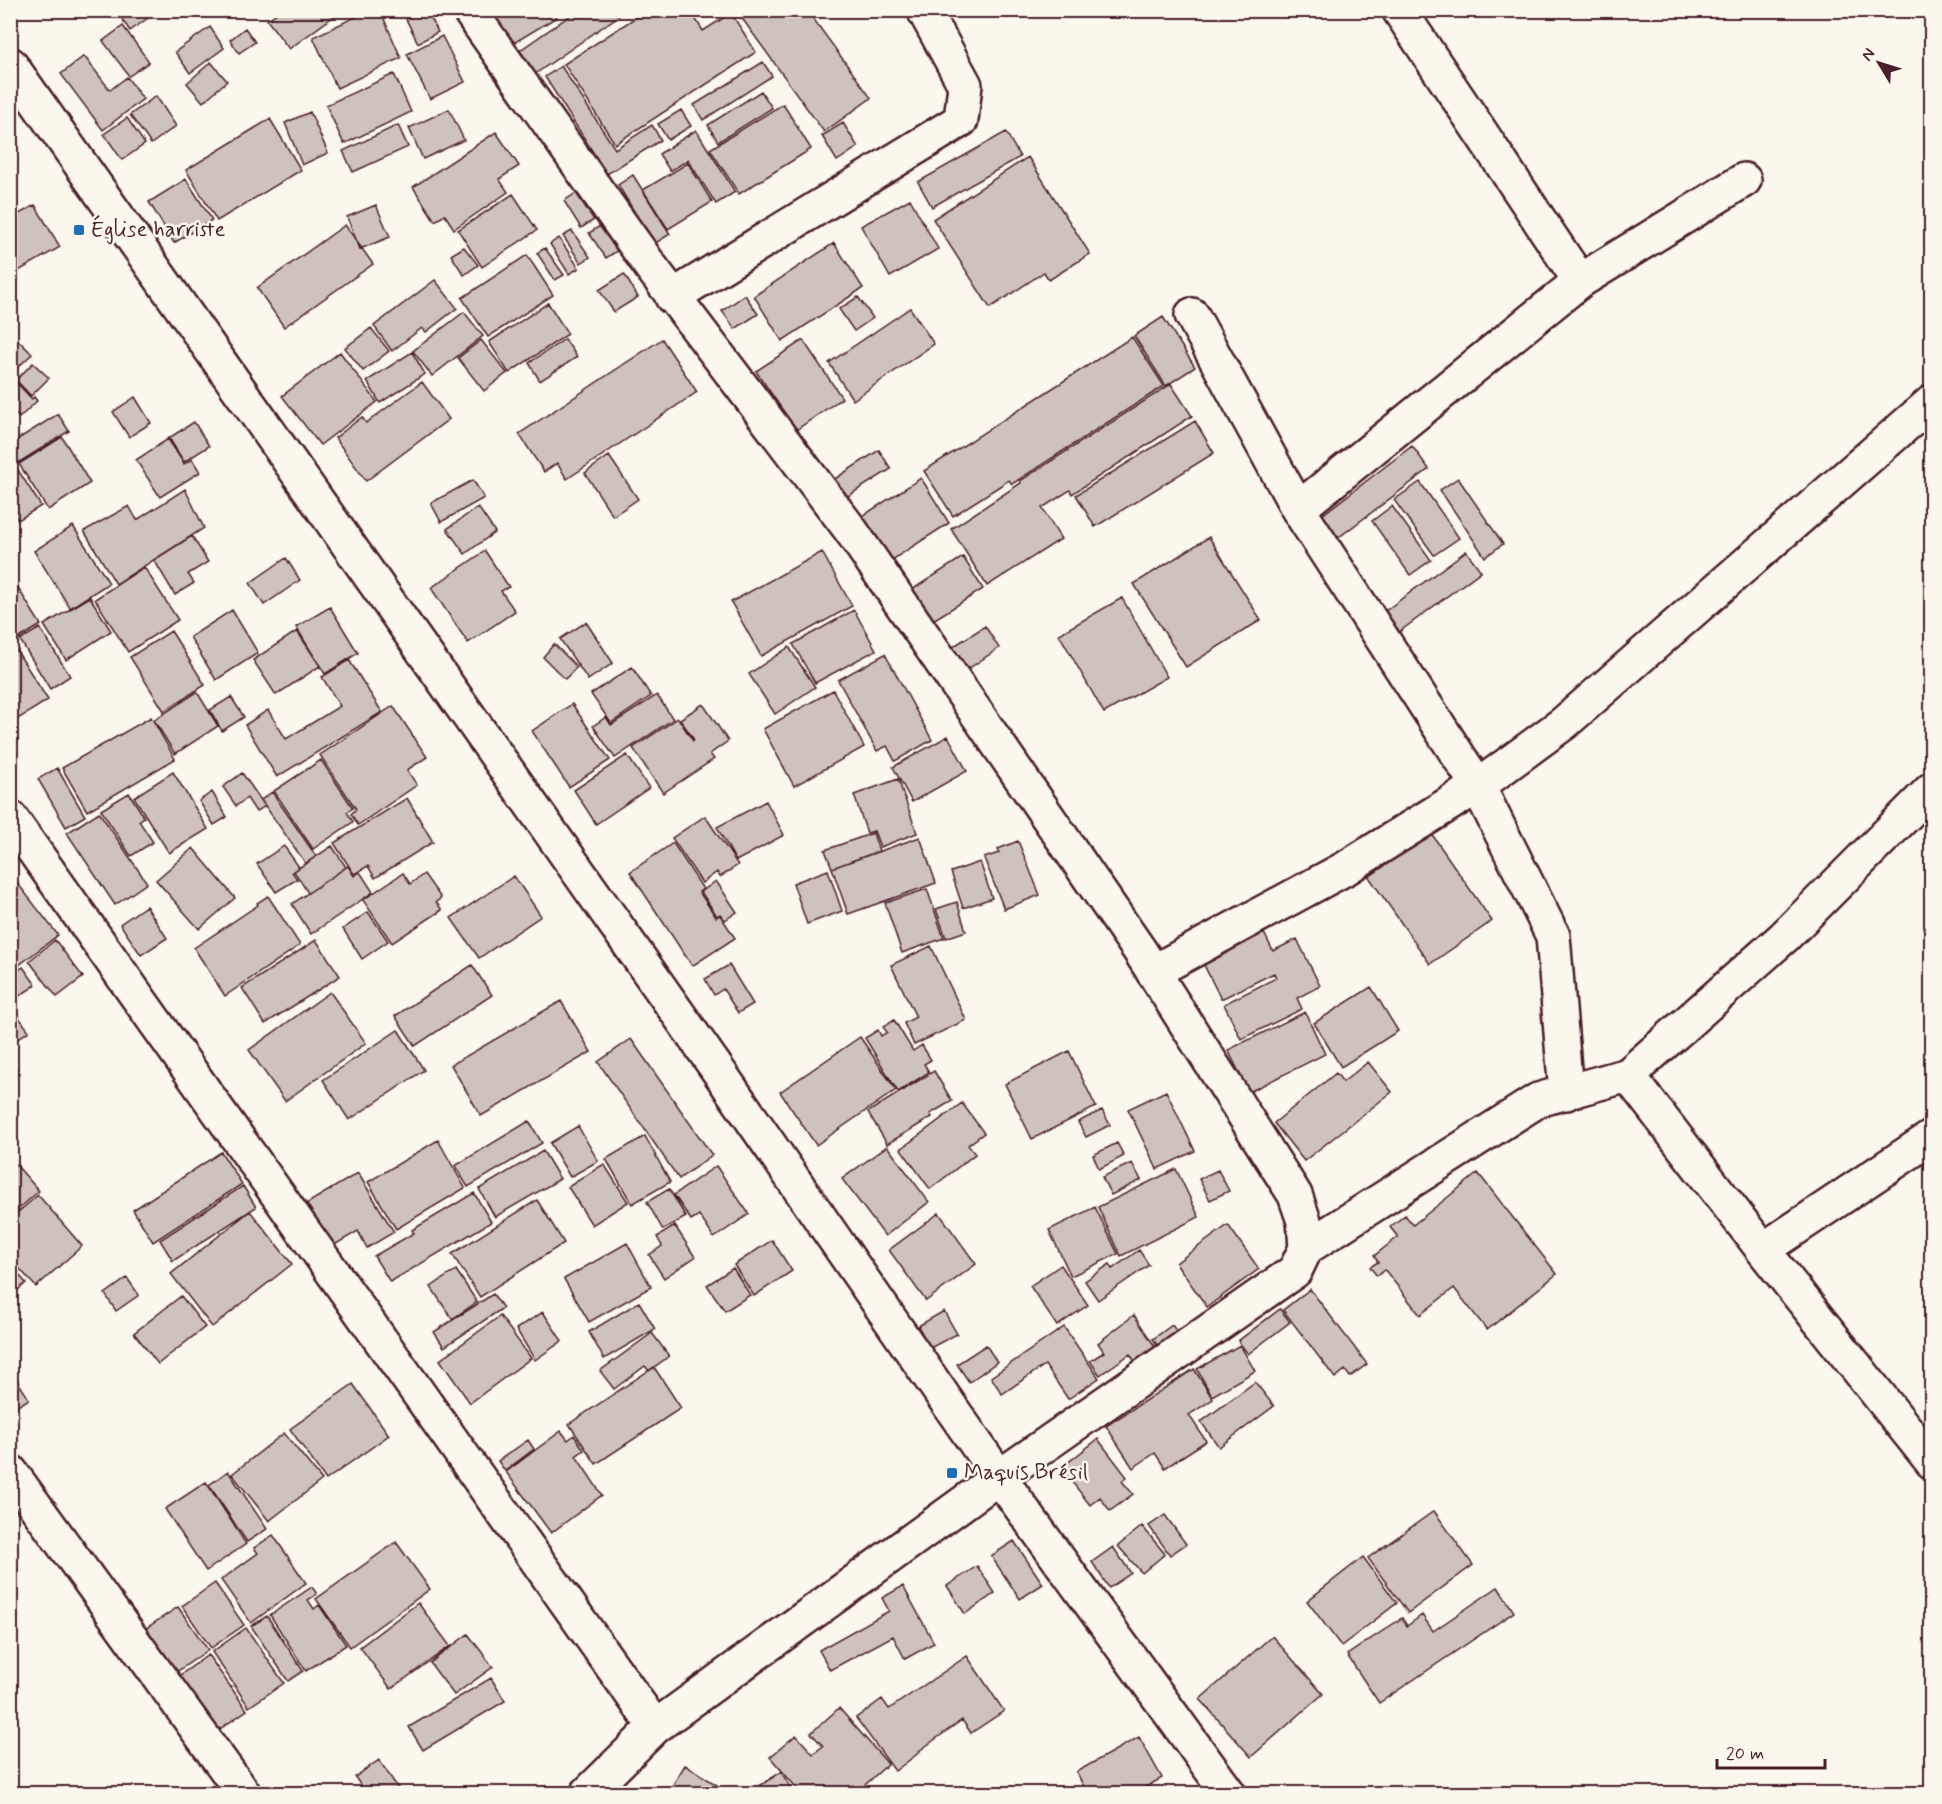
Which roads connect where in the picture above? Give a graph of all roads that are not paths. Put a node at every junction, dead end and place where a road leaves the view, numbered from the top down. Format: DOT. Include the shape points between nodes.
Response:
graph roads {
  1 [pos="469,10"];
  2 [pos="924,10"];
  3 [pos="1399,10"];
  4 [pos="10,64"];
  5 [pos="1744,180"];
  6 [pos="1580,281"];
  7 [pos="672,297"];
  8 [pos="1192,315"];
  9 [pos="1932,402"];
  10 [pos="1298,509"];
  11 [pos="1478,786"];
  12 [pos="1932,789"];
  13 [pos="10,817"];
  14 [pos="1153,972"];
  15 [pos="1628,1075"];
  16 [pos="1566,1093"];
  17 [pos="1932,1137"];
  18 [pos="1306,1248"];
  19 [pos="1763,1250"];
  20 [pos="1932,1462"];
  21 [pos="10,1471"];
  22 [pos="999,1477"];
  23 [pos="655,1727"];
  24 [pos="242,1793"];
  25 [pos="587,1794"];
  26 [pos="1229,1794"];
  1 -- 7 [label="street"];
  2 -- 7 [label="street" via="965,85 961,120"];
  3 -- 6 [label="street"];
  4 -- 22 [label="street" via="708,1056"];
  5 -- 6 [label="street"];
  6 -- 10 [label="street"];
  7 -- 14 [label="street" via="850,530"];
  8 -- 10 [label="street"];
  9 -- 11 [label="street" via="1564,723"];
  10 -- 11 [label="street"];
  11 -- 14 [label="street" via="1346,868"];
  11 -- 16 [label="street" via="1553,936"];
  12 -- 15 [label="street" via="1784,937"];
  13 -- 23 [label="street"];
  14 -- 18 [label="street" via="1295,1195 1304,1221"];
  15 -- 16 [label="street"];
  15 -- 19 [label="street"];
  16 -- 18 [label="street" via="1538,1101"];
  17 -- 19 [label="street"];
  18 -- 22 [label="street" via="1295,1270"];
  19 -- 20 [label="street"];
  21 -- 24 [label="street"];
  22 -- 23 [label="street"];
  22 -- 26 [label="street"];
  23 -- 25 [label="street"];
}
